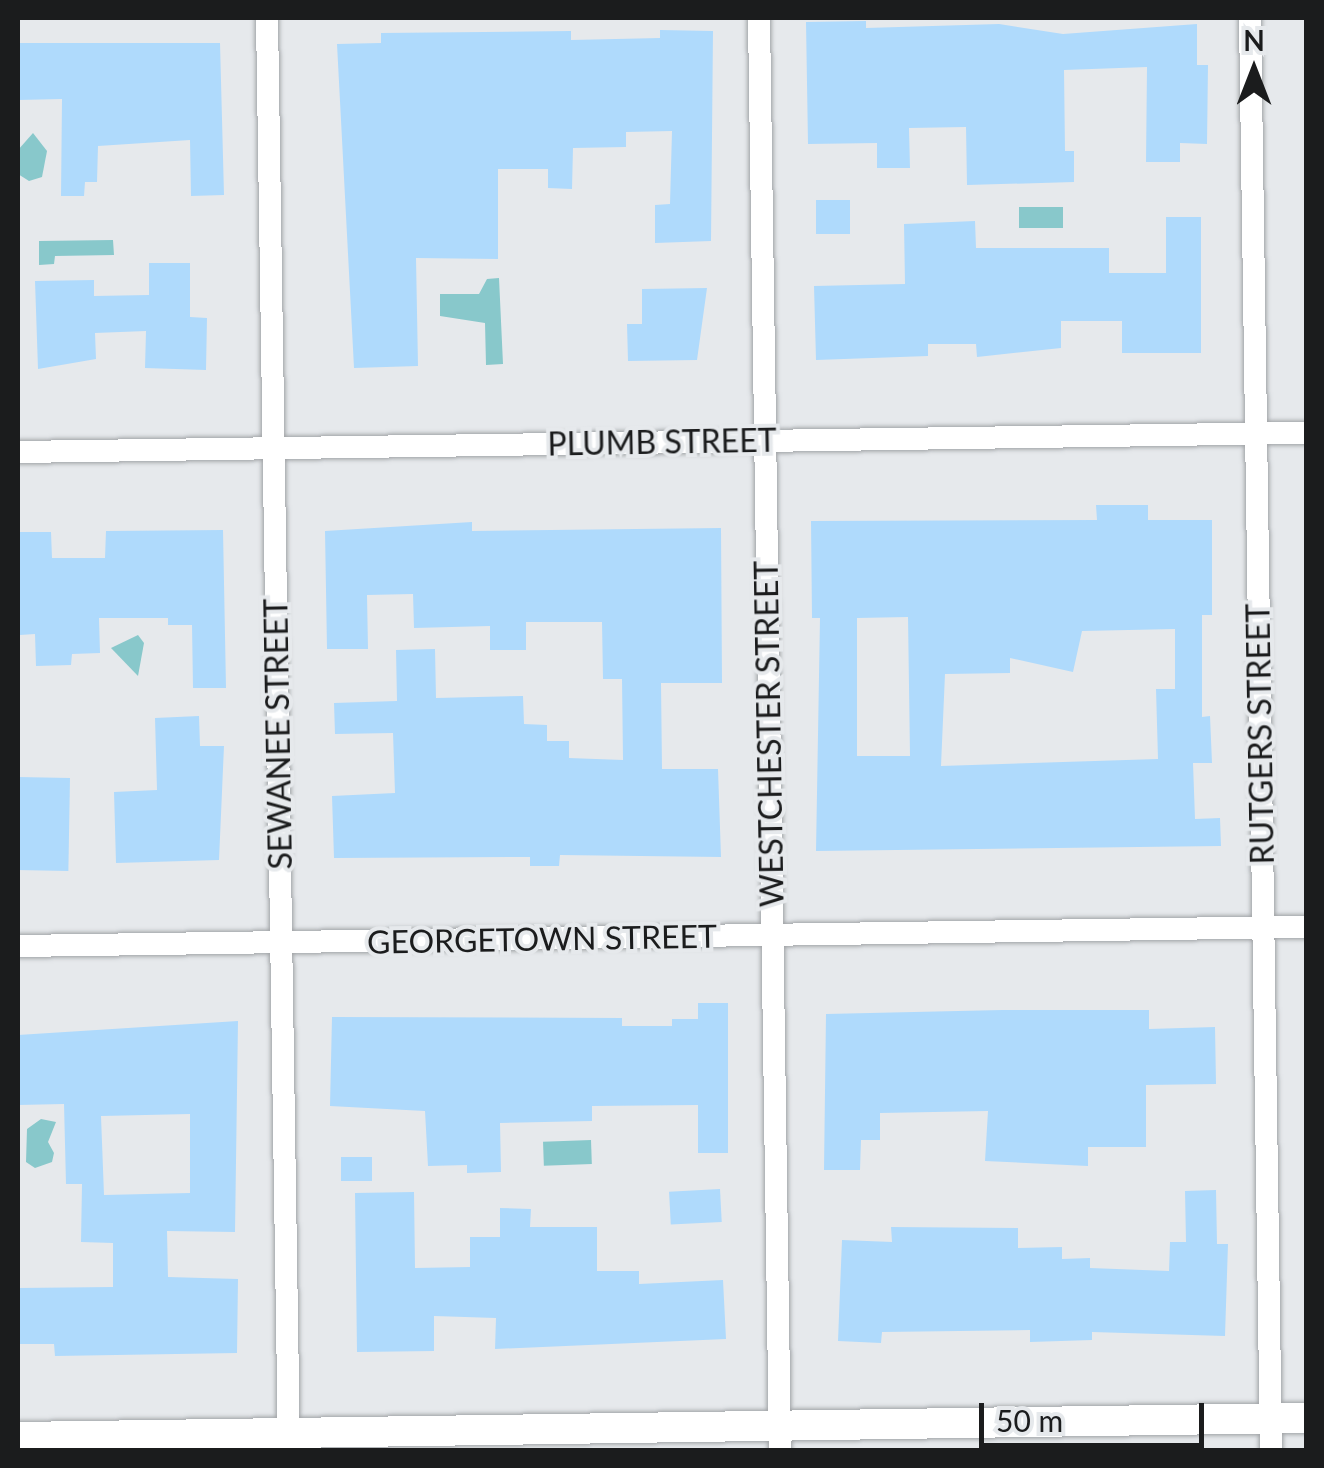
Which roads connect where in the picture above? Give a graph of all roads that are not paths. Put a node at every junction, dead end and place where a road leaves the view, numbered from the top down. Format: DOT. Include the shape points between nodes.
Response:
graph roads {
  1 [pos="268,18"];
  2 [pos="758,18"];
  3 [pos="1250,18"];
  4 [pos="1306,433"];
  5 [pos="1256,434"];
  6 [pos="764,440"];
  7 [pos="274,448"];
  8 [pos="18,452"];
  9 [pos="1263,928"];
  10 [pos="1306,928"];
  11 [pos="772,935"];
  12 [pos="281,942"];
  13 [pos="18,946"];
  14 [pos="1306,1418"];
  15 [pos="1271,1419"];
  16 [pos="18,1437"];
  17 [pos="779,1438"];
  18 [pos="288,1442"];
  19 [pos="1271,1450"];
  1 -- 7 [label="street, SEWANEE STREET"];
  2 -- 6 [label="street, WESTCHESTER STREET"];
  3 -- 5 [label="street, RUTGERS STREET"];
  4 -- 5 [label="street, PLUMB STREET"];
  5 -- 6 [label="street, PLUMB STREET"];
  5 -- 9 [label="street, RUTGERS STREET"];
  6 -- 7 [label="street, PLUMB STREET"];
  6 -- 11 [label="street, WESTCHESTER STREET"];
  7 -- 8 [label="street, PLUMB STREET"];
  7 -- 12 [label="street, SEWANEE STREET"];
  9 -- 10 [label="street, GEORGETOWN STREET"];
  9 -- 11 [label="street, GEORGETOWN STREET"];
  9 -- 15 [label="street, RUTGERS STREET"];
  11 -- 12 [label="street, GEORGETOWN STREET"];
  11 -- 17 [label="street, WESTCHESTER STREET"];
  12 -- 13 [label="street, GEORGETOWN STREET"];
  12 -- 18 [label="street, SEWANEE STREET"];
  14 -- 15 [label="street"];
  15 -- 17 [label="street"];
  15 -- 19 [label="street, RUTGERS STREET"];
  16 -- 18 [label="street"];
  17 -- 18 [label="street"];
}
